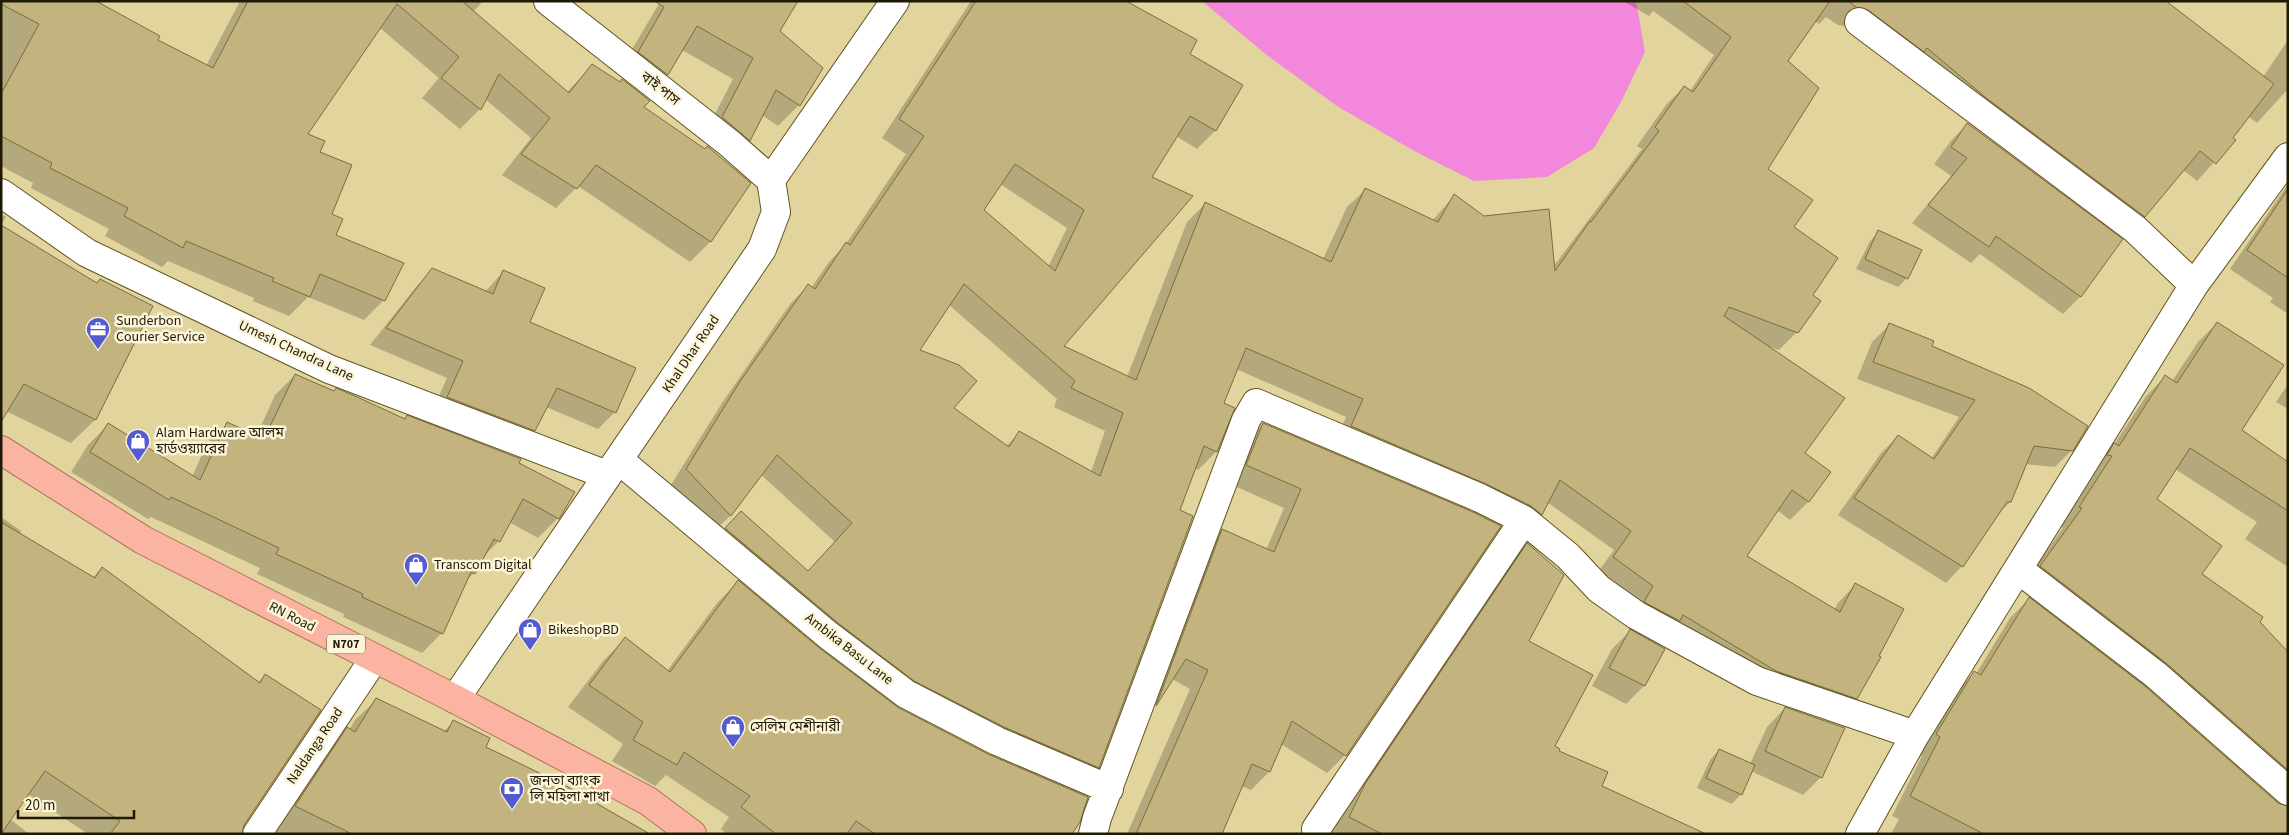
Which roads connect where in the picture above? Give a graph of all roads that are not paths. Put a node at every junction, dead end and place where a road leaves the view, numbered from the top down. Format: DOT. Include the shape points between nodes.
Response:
graph roads {
  1 [pos="548,1"];
  2 [pos="896,1"];
  3 [pos="1859,22"];
  4 [pos="2288,157"];
  5 [pos="771,180"];
  6 [pos="1,193"];
  7 [pos="2194,284"];
  8 [pos="1,450"];
  9 [pos="613,468"];
  10 [pos="1524,520"];
  11 [pos="2018,569"];
  12 [pos="374,658"];
  13 [pos="456,699"];
  14 [pos="1915,735"];
  15 [pos="1109,789"];
  16 [pos="2288,791"];
  17 [pos="1315,832"];
  18 [pos="257,834"];
  19 [pos="692,834"];
  20 [pos="1093,834"];
  21 [pos="1860,834"];
  1 -- 5 [label="street, বাই পাস" via="729,143"];
  2 -- 5 [label="street"];
  3 -- 7 [label="street" via="2134,229"];
  4 -- 7 [label="street"];
  5 -- 9 [label="street, Khal Dhar Road" via="776,212 762,249"];
  6 -- 9 [label="street, Umesh Chandra Lane" via="88,253 329,369"];
  7 -- 11 [label="street"];
  8 -- 12 [label="highway, RN Road / N707" via="143,540"];
  9 -- 13 [label="street, Khal Dhar Road"];
  9 -- 15 [label="street, Ambika Basu Lane" via="906,694 997,741"];
  10 -- 14 [label="street" via="1568,556 1599,589 1636,615 1757,681"];
  10 -- 15 [label="street" via="1480,498 1256,403 1246,420"];
  10 -- 17 [label="street"];
  11 -- 14 [label="street"];
  11 -- 16 [label="street" via="2156,675"];
  12 -- 13 [label="highway, RN Road / N707"];
  12 -- 18 [label="street, Naldanga Road"];
  13 -- 19 [label="highway, RN Road / N707" via="648,802"];
  14 -- 21 [label="street"];
  15 -- 20 [label="street" via="1096,818"];
}
